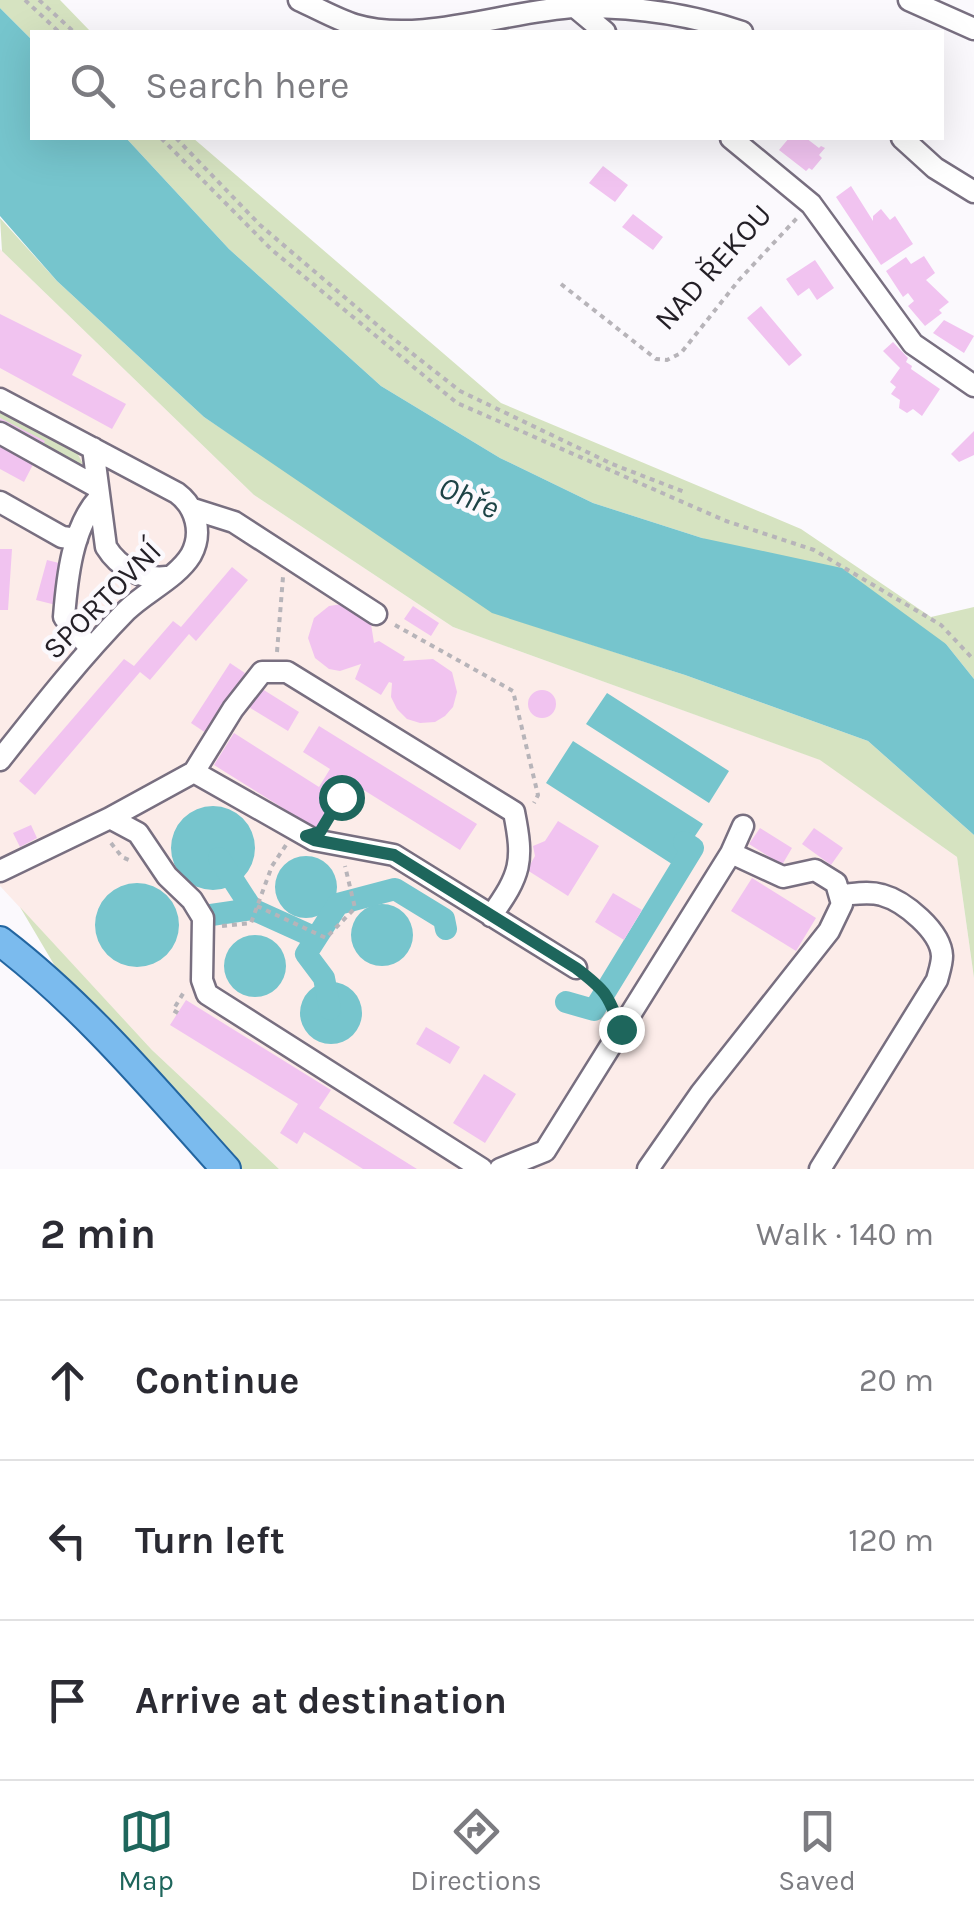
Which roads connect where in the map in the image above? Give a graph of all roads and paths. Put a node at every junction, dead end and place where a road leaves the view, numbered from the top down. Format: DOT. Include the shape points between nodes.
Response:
graph roads {
  1 [pos="25,0"];
  2 [pos="40,0"];
  3 [pos="299,0"];
  4 [pos="909,0"];
  5 [pos="575,8"];
  6 [pos="974,29"];
  7 [pos="56,30"];
  8 [pos="72,30"];
  9 [pos="602,30"];
  10 [pos="734,30"];
  11 [pos="163,140"];
  12 [pos="178,140"];
  13 [pos="733,140"];
  14 [pos="904,140"];
  15 [pos="974,192"];
  16 [pos="811,204"];
  17 [pos="561,284"];
  18 [pos="974,386"];
  19 [pos="0,398"];
  20 [pos="0,433"];
  21 [pos="93,448"];
  22 [pos="98,492"];
  23 [pos="687,494"];
  24 [pos="0,502"];
  25 [pos="194,508"];
  26 [pos="77,539"];
  27 [pos="285,557"];
  28 [pos="167,577"];
  29 [pos="376,614"];
  30 [pos="90,648"];
  31 [pos="974,660"];
  32 [pos="276,670"];
  33 [pos="0,760"];
  34 [pos="194,772"];
  35 [pos="341,797"];
  36 [pos="110,818"];
  37 [pos="742,826"];
  38 [pos="82,832"];
  39 [pos="518,834"];
  40 [pos="306,836"];
  41 [pos="349,847"];
  42 [pos="732,852"];
  43 [pos="138,863"];
  44 [pos="0,871"];
  45 [pos="842,895"];
  46 [pos="258,906"];
  47 [pos="491,916"];
  48 [pos="204,933"];
  49 [pos="0,941"];
  50 [pos="576,968"];
  51 [pos="185,987"];
  52 [pos="178,1012"];
  53 [pos="621,1029"];
  54 [pos="226,1169"];
  55 [pos="482,1169"];
  56 [pos="500,1169"];
  57 [pos="648,1169"];
  58 [pos="820,1169"];
  1 -- 7 [label="path"];
  2 -- 8 [label="path"];
  3 -- 5 [label="street" via="357,26 403,30"];
  4 -- 6 [label="street"];
  5 -- 9 [label="street"];
  5 -- 10 [label="street" via="624,8"];
  11 -- 31 [label="path" via="272,250 457,403 726,521 814,550 940,625"];
  12 -- 23 [label="path" via="260,225 460,391"];
  13 -- 16 [label="street, NAD ŘEKOU"];
  14 -- 15 [label="street"];
  16 -- 17 [label="path, NAD ŘEKOU" via="681,353 667,360 656,359"];
  16 -- 18 [label="street, NAD ŘEKOU" via="913,344"];
  19 -- 21 [label="street"];
  20 -- 22 [label="street"];
  21 -- 22 [label="street"];
  21 -- 25 [label="street"];
  22 -- 26 [label="street"];
  22 -- 28 [label="street" via="112,556 145,577"];
  24 -- 26 [label="street"];
  25 -- 27 [label="street" via="234,522"];
  25 -- 28 [label="street, SPORTOVNÍ" via="192,554"];
  26 -- 30 [label="street" via="64,618"];
  27 -- 29 [label="street"];
  27 -- 32 [label="path"];
  28 -- 30 [label="street, SPORTOVNÍ"];
  29 -- 39 [label="path" via="512,691 538,794"];
  30 -- 33 [label="street, SPORTOVNÍ"];
  32 -- 34 [label="street" via="262,672 233,708"];
  32 -- 39 [label="street" via="514,812"];
  34 -- 36 [label="street"];
  34 -- 40 [label="street"];
  35 -- 40 [label="path" via="320,832"];
  36 -- 38 [label="street"];
  36 -- 48 [label="street" via="138,832 192,900"];
  37 -- 42 [label="street"];
  38 -- 43 [label="path" via="108,838 122,857"];
  38 -- 44 [label="street"];
  39 -- 47 [label="street" via="516,881"];
  40 -- 41 [label="street"];
  40 -- 46 [label="path" via="279,853"];
  41 -- 46 [label="path" via="344,870 355,908 326,938"];
  41 -- 47 [label="street" via="394,855"];
  42 -- 45 [label="street" via="783,878 816,870"];
  42 -- 53 [label="street"];
  45 -- 57 [label="street" via="828,932"];
  45 -- 58 [label="street" via="894,899 935,936 942,962"];
  46 -- 48 [label="path" via="251,923"];
  47 -- 50 [label="street"];
  48 -- 55 [label="street" via="207,994"];
  49 -- 54 [label="main road" via="111,1041"];
  50 -- 53 [label="path" via="609,996"];
  51 -- 52 [label="path"];
  53 -- 56 [label="street" via="544,1151"];
}
